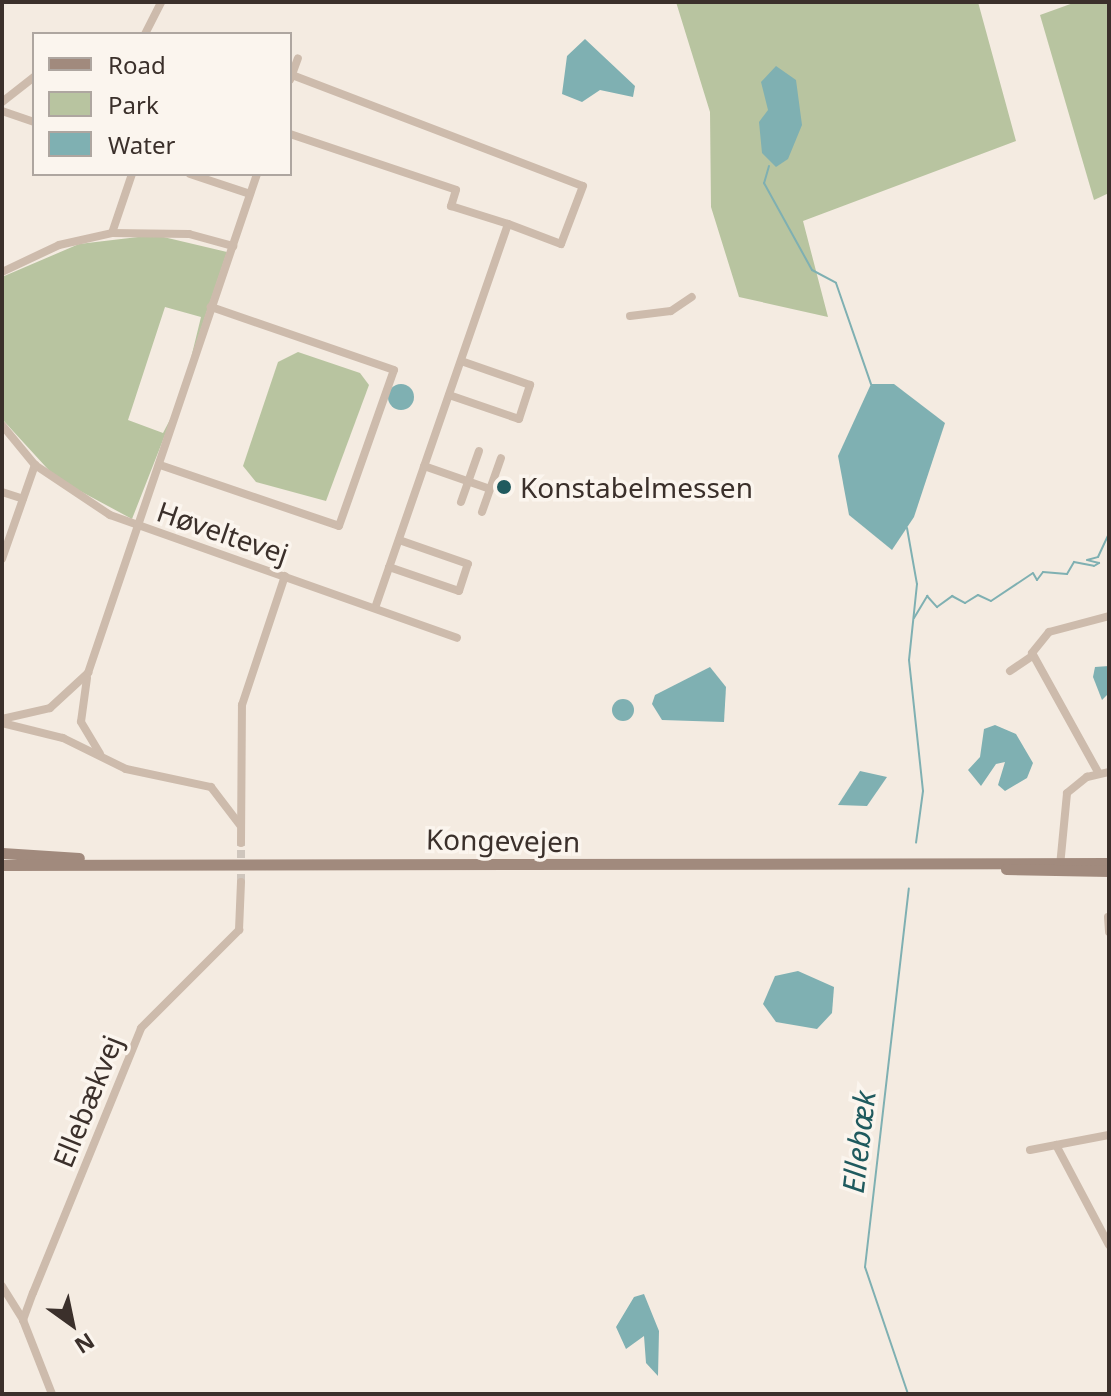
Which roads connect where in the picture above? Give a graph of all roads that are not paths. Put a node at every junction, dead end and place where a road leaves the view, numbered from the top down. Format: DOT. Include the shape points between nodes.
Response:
graph roads {
  1 [pos="161,2"];
  2 [pos="146,32"];
  3 [pos="298,58"];
  4 [pos="292,74"];
  5 [pos="292,77"];
  6 [pos="32,79"];
  7 [pos="2,102"];
  8 [pos="2,111"];
  9 [pos="32,121"];
  10 [pos="292,135"];
  11 [pos="131,176"];
  12 [pos="196,176"];
  13 [pos="256,176"];
  14 [pos="250,194"];
  15 [pos="508,224"];
  16 [pos="112,233"];
  17 [pos="233,246"];
  18 [pos="2,272"];
  19 [pos="692,297"];
  20 [pos="211,307"];
  21 [pos="630,316"];
  22 [pos="461,361"];
  23 [pos="449,395"];
  24 [pos="2,425"];
  25 [pos="479,451"];
  26 [pos="501,458"];
  27 [pos="35,465"];
  28 [pos="160,465"];
  29 [pos="424,466"];
  30 [pos="469,481"];
  31 [pos="490,489"];
  32 [pos="2,492"];
  33 [pos="23,499"];
  34 [pos="461,502"];
  35 [pos="482,512"];
  36 [pos="139,527"];
  37 [pos="399,540"];
  38 [pos="2,559"];
  39 [pos="389,567"];
  40 [pos="285,576"];
  41 [pos="375,608"];
  42 [pos="1109,616"];
  43 [pos="457,638"];
  44 [pos="1032,656"];
  45 [pos="1010,671"];
  46 [pos="88,673"];
  47 [pos="2,721"];
  48 [pos="103,758"];
  49 [pos="1098,772"];
  50 [pos="1109,772"];
  51 [pos="241,826"];
  52 [pos="241,843"];
  53 [pos="2,853"];
  54 [pos="104,861"];
  55 [pos="1109,863"];
  56 [pos="2,865"];
  57 [pos="1060,866"];
  58 [pos="1109,871"];
  59 [pos="241,882"];
  60 [pos="1108,917"];
  61 [pos="1109,932"];
  62 [pos="1109,1135"];
  63 [pos="1056,1145"];
  64 [pos="1030,1150"];
  65 [pos="1109,1245"];
  66 [pos="2,1286"];
  67 [pos="23,1320"];
  68 [pos="52,1394"];
  1 -- 2 [label="street"];
  3 -- 4 [label="street"];
  5 -- 15 [label="street" via="583,186 561,244"];
  6 -- 7 [label="street"];
  8 -- 9 [label="street"];
  10 -- 15 [label="street" via="456,190 451,206"];
  11 -- 16 [label="street"];
  12 -- 14 [label="street"];
  13 -- 14 [label="street"];
  14 -- 17 [label="street"];
  15 -- 22 [label="street"];
  16 -- 17 [label="street" via="189,234"];
  16 -- 18 [label="street" via="59,245"];
  17 -- 20 [label="street"];
  19 -- 21 [label="street" via="671,311"];
  20 -- 28 [label="street"];
  20 -- 28 [label="street" via="394,370 339,526"];
  22 -- 23 [label="street"];
  22 -- 23 [label="street" via="530,385 519,419"];
  23 -- 29 [label="street"];
  24 -- 27 [label="street, Høveltevej"];
  25 -- 30 [label="street"];
  26 -- 31 [label="street"];
  27 -- 33 [label="street"];
  27 -- 36 [label="street, Høveltevej" via="86,503"];
  28 -- 36 [label="street"];
  29 -- 30 [label="street"];
  29 -- 37 [label="street"];
  30 -- 31 [label="street"];
  30 -- 34 [label="street"];
  31 -- 35 [label="street"];
  32 -- 33 [label="street"];
  33 -- 38 [label="street"];
  36 -- 40 [label="street, Høveltevej"];
  36 -- 46 [label="street"];
  37 -- 39 [label="street"];
  37 -- 39 [label="street" via="468,564 459,591"];
  39 -- 41 [label="street"];
  40 -- 41 [label="street, Høveltevej"];
  40 -- 51 [label="street" via="242,705"];
  41 -- 43 [label="street, Høveltevej"];
  42 -- 44 [label="street" via="1049,632"];
  44 -- 45 [label="street"];
  44 -- 49 [label="street"];
  46 -- 47 [label="street" via="50,708"];
  46 -- 48 [label="street" via="81,722"];
  47 -- 48 [label="street"];
  48 -- 51 [label="street" via="211,787"];
  49 -- 50 [label="street"];
  49 -- 57 [label="street" via="1064,798"];
  51 -- 52 [label="street"];
  53 -- 54 [label="main road, Kongevejen"];
  54 -- 56 [label="main road, Kongevejen"];
  54 -- 57 [label="main road, Kongevejen"];
  55 -- 57 [label="main road, Kongevejen"];
  57 -- 58 [label="main road, Kongevejen"];
  59 -- 67 [label="street, Ellebækvej" via="232,940 141,1028"];
  60 -- 61 [label="street"];
  62 -- 63 [label="street"];
  63 -- 64 [label="street"];
  63 -- 65 [label="street"];
  66 -- 67 [label="street"];
  67 -- 68 [label="street"];
}
